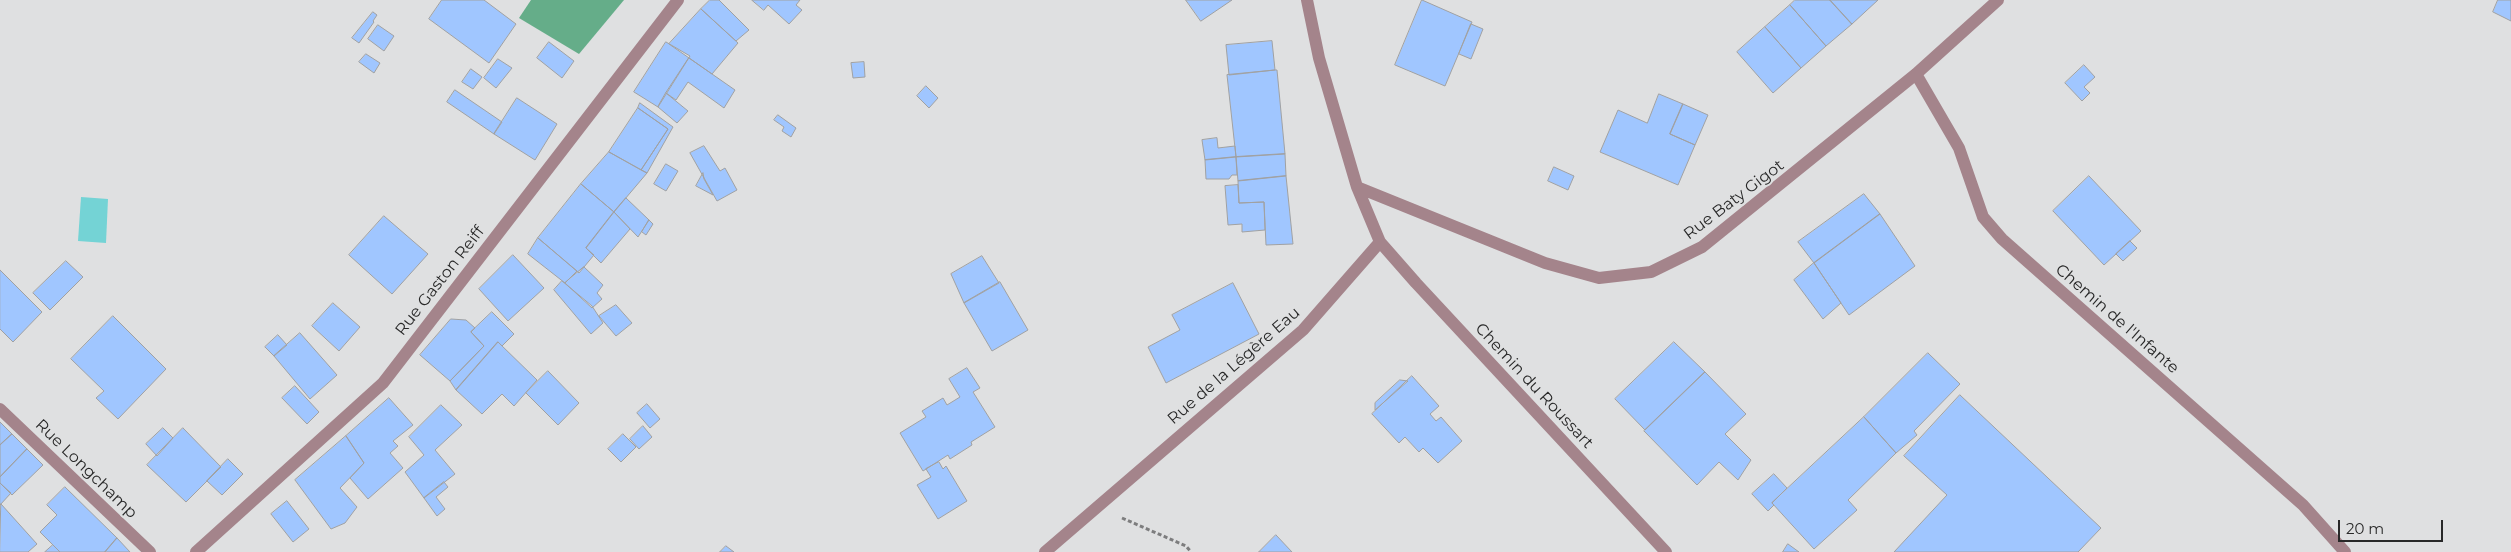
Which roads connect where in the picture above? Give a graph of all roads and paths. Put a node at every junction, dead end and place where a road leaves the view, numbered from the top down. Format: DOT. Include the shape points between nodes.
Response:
graph roads {
  1 [pos="678,0"];
  2 [pos="1307,0"];
  3 [pos="1998,0"];
  4 [pos="1916,74"];
  5 [pos="1357,187"];
  6 [pos="1380,242"];
  7 [pos="0,409"];
  8 [pos="1106,498"];
  9 [pos="150,552"];
  10 [pos="196,552"];
  11 [pos="1045,552"];
  12 [pos="1191,552"];
  13 [pos="1666,552"];
  14 [pos="2345,552"];
  1 -- 10 [label="street, Rue Gaston Reiff" via="383,383"];
  2 -- 5 [label="street" via="1319,58"];
  3 -- 4 [label="street, Rue Baty Gigot"];
  4 -- 5 [label="street, Rue Baty Gigot" via="1702,247 1651,272 1599,278 1545,264"];
  4 -- 14 [label="street, Chemin de l'Infante" via="1959,148 1983,217 2002,239 2303,505"];
  5 -- 6 [label="street"];
  6 -- 8 [label="street, Rue de la Légère Eau" via="1303,330"];
  6 -- 13 [label="street, Chemin du Roussart"];
  7 -- 9 [label="street, Rue Longchamp"];
  8 -- 11 [label="street, Rue de la Légère Eau"];
  8 -- 12 [label="path" via="1121,518 1186,546"];
}
